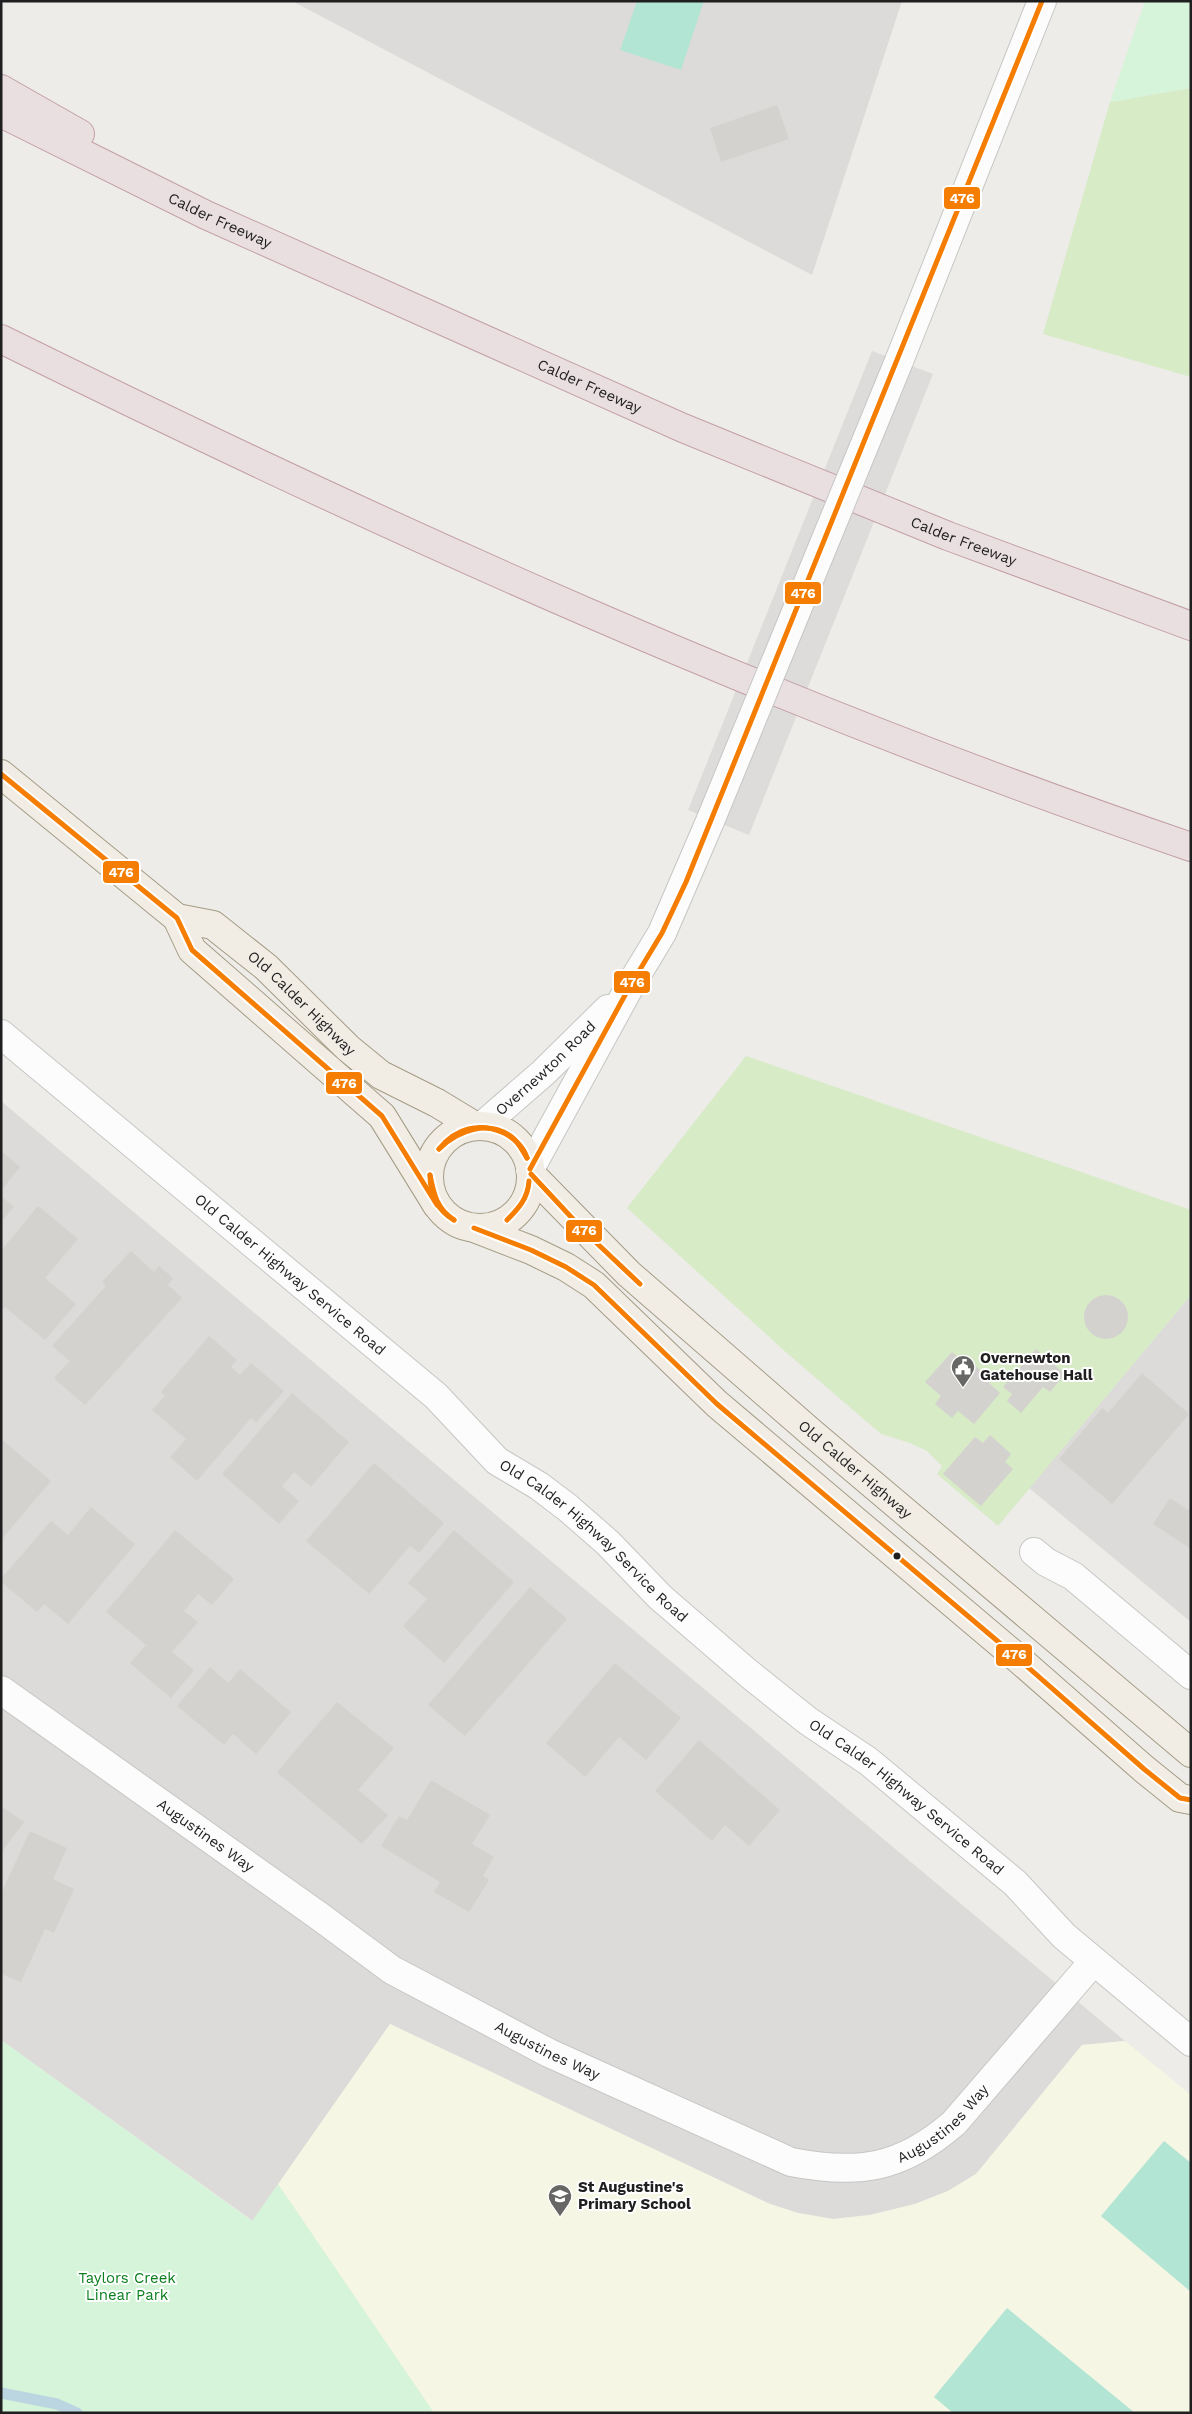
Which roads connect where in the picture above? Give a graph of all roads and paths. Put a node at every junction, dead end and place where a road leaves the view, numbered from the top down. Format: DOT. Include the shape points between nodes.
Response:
graph roads {
  1 [pos="1042,1"];
  2 [pos="1,89"];
  3 [pos="1,113"];
  4 [pos="413,309"];
  5 [pos="1,339"];
  6 [pos="1191,626"];
  7 [pos="1,774"];
  8 [pos="1191,847"];
  9 [pos="177,918"];
  10 [pos="630,986"];
  11 [pos="1,1034"];
  12 [pos="478,1126"];
  13 [pos="531,1171"];
  14 [pos="437,1205"];
  15 [pos="474,1228"];
  16 [pos="1034,1552"];
  17 [pos="1191,1675"];
  18 [pos="1,1690"];
  19 [pos="1191,1753"];
  20 [pos="1191,1800"];
  21 [pos="1093,1962"];
  22 [pos="1191,2042"];
  1 -- 10 [label="street, Overnewton Road, bridge" via="711,819 662,933"];
  2 -- 4 [label="highway" via="208,206"];
  3 -- 4 [label="highway, Calder Freeway" via="206,215"];
  4 -- 6 [label="highway, Calder Freeway" via="683,428 948,536"];
  5 -- 8 [label="highway" via="239,455 617,624 901,741"];
  7 -- 9 [label="main road, Old Calder Highway"];
  9 -- 12 [label="main road, Old Calder Highway" via="213,926 266,967 348,1048 381,1075"];
  9 -- 14 [label="main road, Old Calder Highway" via="192,950 382,1116"];
  10 -- 12 [label="street, Overnewton Road" via="543,1074"];
  10 -- 13 [label="street, Overnewton Road"];
  11 -- 21 [label="street, Old Calder Highway Service Road" via="436,1396 482,1448 575,1514 660,1597 748,1673 808,1721 868,1761 1015,1883"];
  12 -- 13 [label="main road" via="499,1130 514,1138 525,1152"];
  12 -- 14 [label="main road" via="458,1131 444,1141 434,1155 429,1172 430,1189"];
  13 -- 15 [label="main road" via="530,1188 515,1214 489,1227"];
  13 -- 19 [label="main road, Old Calder Highway" via="629,1274"];
  14 -- 15 [label="main road" via="447,1216"];
  15 -- 20 [label="main road" via="531,1250 594,1285 717,1404 1014,1655 1144,1770 1180,1798"];
  16 -- 17 [label="street" via="1073,1576"];
  18 -- 21 [label="street, Augustines Way" via="392,1970 549,2053 791,2162 825,2169 852,2170 903,2158 934,2141 954,2124"];
  21 -- 22 [label="street, Old Calder Highway Service Road"];
}
